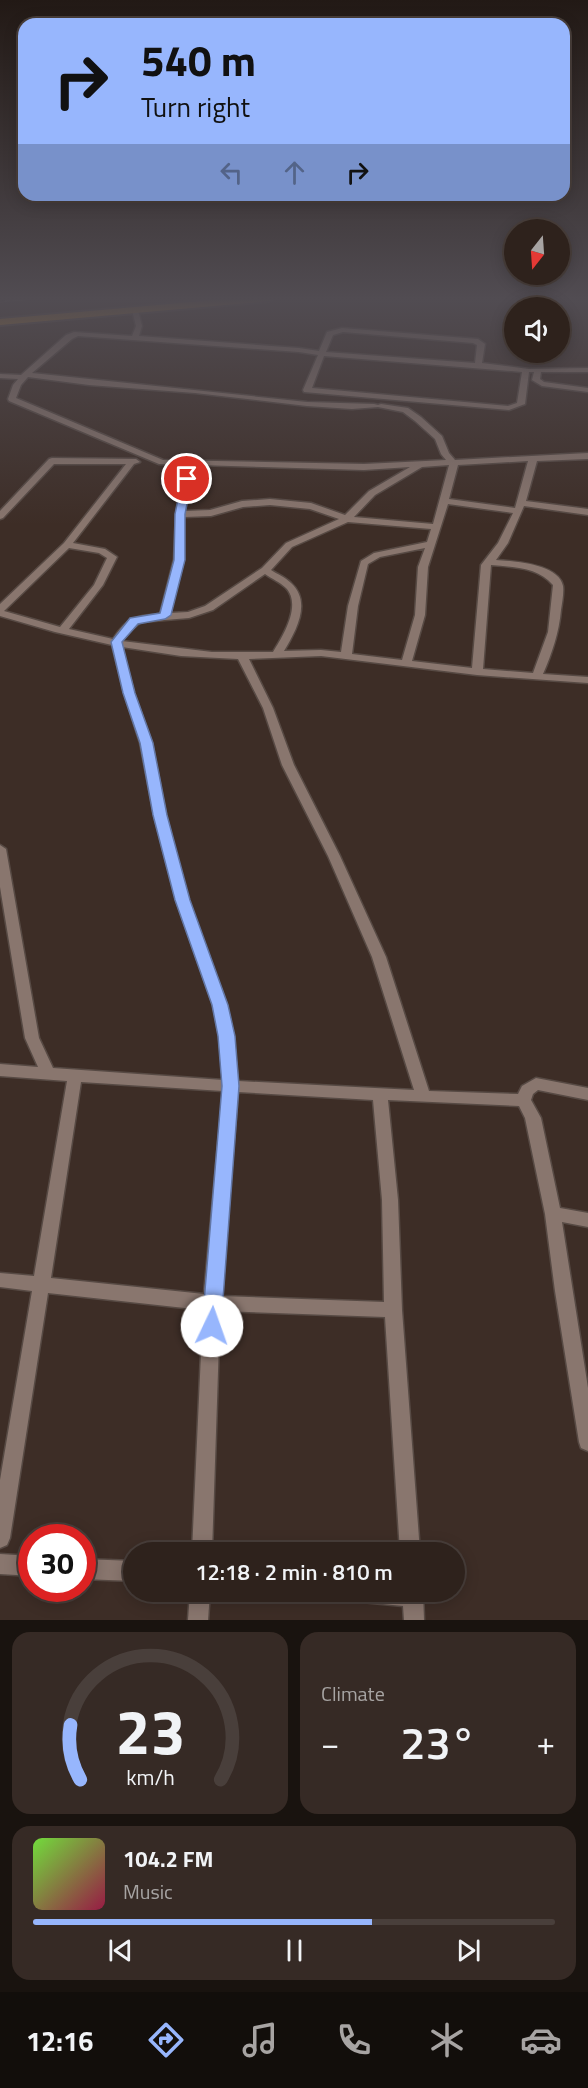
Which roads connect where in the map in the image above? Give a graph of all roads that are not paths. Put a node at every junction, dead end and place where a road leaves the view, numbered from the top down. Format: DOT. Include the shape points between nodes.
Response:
graph roads {
  1 [pos="27,374"];
  2 [pos="314,374"];
  3 [pos="525,374"];
  4 [pos="537,374"];
  5 [pos="0,376"];
  6 [pos="24,376"];
  7 [pos="588,390"];
  8 [pos="373,401"];
  9 [pos="588,456"];
  10 [pos="533,459"];
  11 [pos="130,462"];
  12 [pos="162,462"];
  13 [pos="195,463"];
  14 [pos="453,464"];
  15 [pos="421,465"];
  16 [pos="443,501"];
  17 [pos="520,507"];
  18 [pos="588,512"];
  19 [pos="180,514"];
  20 [pos="0,516"];
  21 [pos="347,519"];
  22 [pos="436,527"];
  23 [pos="430,544"];
  24 [pos="67,545"];
  25 [pos="489,562"];
  26 [pos="265,570"];
  27 [pos="0,611"];
  28 [pos="165,615"];
  29 [pos="63,630"];
  30 [pos="117,642"];
  31 [pos="278,654"];
  32 [pos="242,656"];
  33 [pos="346,656"];
  34 [pos="406,663"];
  35 [pos="477,672"];
  36 [pos="536,677"];
  37 [pos="588,680"];
  38 [pos="0,849"];
  39 [pos="0,1070"];
  40 [pos="48,1073"];
  41 [pos="75,1075"];
  42 [pos="231,1086"];
  43 [pos="380,1094"];
  44 [pos="588,1094"];
  45 [pos="423,1096"];
  46 [pos="523,1100"];
  47 [pos="553,1214"];
  48 [pos="588,1220"];
  49 [pos="0,1280"];
  50 [pos="41,1283"];
  51 [pos="212,1303"];
  52 [pos="393,1310"];
  53 [pos="588,1442"];
  54 [pos="0,1538"];
  55 [pos="202,1542"];
  56 [pos="409,1542"];
  57 [pos="0,1564"];
  58 [pos="18,1565"];
  59 [pos="96,1570"];
  60 [pos="123,1571"];
  61 [pos="199,1602"];
  62 [pos="413,1602"];
  63 [pos="198,1620"];
  64 [pos="414,1620"];
  1 -- 6 [label="street"];
  2 -- 8 [label="street" via="307,390"];
  3 -- 8 [label="street" via="521,404 515,407"];
  4 -- 7 [label="street" via="536,380 542,384"];
  5 -- 6 [label="street"];
  6 -- 8 [label="street" via="336,406"];
  6 -- 12 [label="street" via="12,399"];
  8 -- 14 [label="street" via="409,412 439,438"];
  9 -- 10 [label="street"];
  10 -- 14 [label="street"];
  10 -- 17 [label="street"];
  11 -- 12 [label="street"];
  11 -- 20 [label="street" via="52,461"];
  11 -- 24 [label="street"];
  12 -- 13 [label="street"];
  13 -- 15 [label="street"];
  13 -- 19 [label="street" via="187,479"];
  14 -- 15 [label="street"];
  14 -- 16 [label="street"];
  15 -- 21 [label="street" via="372,493"];
  16 -- 17 [label="street"];
  16 -- 22 [label="street"];
  17 -- 18 [label="street"];
  17 -- 25 [label="street"];
  19 -- 21 [label="street" via="211,513 242,504 270,502 311,506"];
  19 -- 28 [label="street" via="180,554"];
  21 -- 22 [label="street"];
  21 -- 26 [label="street" via="289,545"];
  22 -- 23 [label="street"];
  23 -- 33 [label="street" via="377,555 364,563"];
  23 -- 34 [label="street" via="423,567 420,615"];
  24 -- 27 [label="street"];
  24 -- 29 [label="street" via="102,551 112,557"];
  25 -- 35 [label="street" via="484,579"];
  25 -- 36 [label="street" via="534,568 547,573 558,585 555,631"];
  26 -- 28 [label="street" via="209,608 189,615"];
  26 -- 31 [label="street" via="290,587 295,596 293,623"];
  27 -- 29 [label="street"];
  28 -- 30 [label="street" via="134,621"];
  29 -- 30 [label="street"];
  30 -- 32 [label="street"];
  30 -- 42 [label="street" via="146,743 182,900 220,1005"];
  31 -- 32 [label="street"];
  31 -- 33 [label="street"];
  32 -- 45 [label="street" via="378,957"];
  33 -- 34 [label="street"];
  34 -- 35 [label="street"];
  35 -- 36 [label="street"];
  36 -- 37 [label="street"];
  38 -- 40 [label="street" via="32,1038"];
  39 -- 40 [label="street"];
  40 -- 41 [label="street"];
  41 -- 42 [label="street"];
  41 -- 50 [label="street"];
  42 -- 43 [label="street"];
  42 -- 51 [label="street"];
  43 -- 45 [label="street"];
  43 -- 52 [label="street" via="390,1200"];
  44 -- 46 [label="street" via="536,1084 527,1090"];
  45 -- 46 [label="street"];
  46 -- 47 [label="street" via="533,1118"];
  47 -- 48 [label="street"];
  47 -- 53 [label="street"];
  49 -- 50 [label="street"];
  50 -- 51 [label="street"];
  50 -- 54 [label="street"];
  51 -- 52 [label="street"];
  51 -- 55 [label="street"];
  52 -- 56 [label="street"];
  57 -- 58 [label="street"];
  59 -- 60 [label="street"];
  61 -- 63 [label="street"];
  62 -- 64 [label="street"];
}
